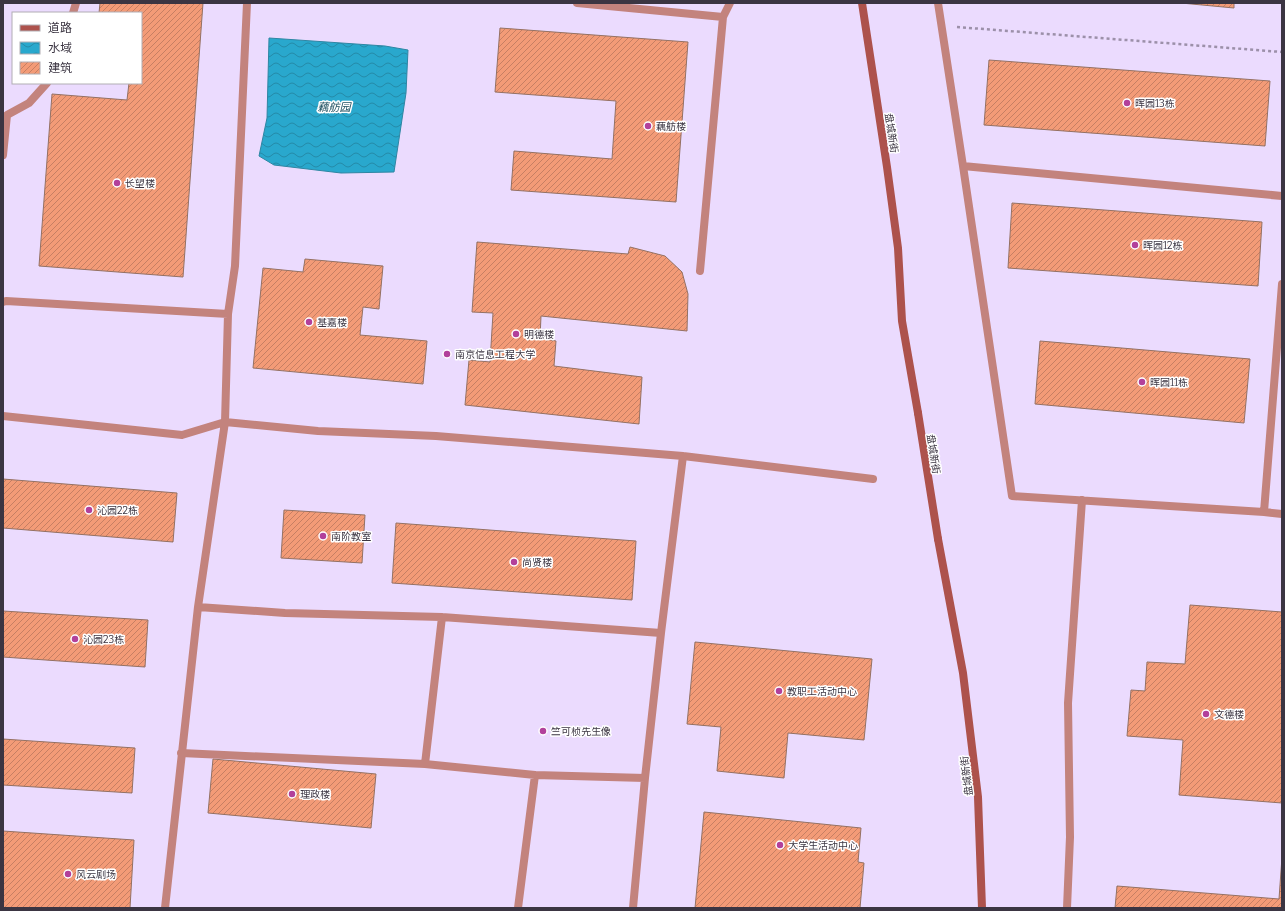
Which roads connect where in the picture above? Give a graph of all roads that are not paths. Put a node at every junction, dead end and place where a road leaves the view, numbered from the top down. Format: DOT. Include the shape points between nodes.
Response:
graph roads {
  1 [pos="247,3"];
  2 [pos="577,3"];
  3 [pos="730,3"];
  4 [pos="862,3"];
  5 [pos="938,3"];
  6 [pos="723,17"];
  7 [pos="47,84"];
  8 [pos="3,155"];
  9 [pos="963,166"];
  10 [pos="1282,196"];
  11 [pos="700,271"];
  12 [pos="1282,284"];
  13 [pos="3,302"];
  14 [pos="228,314"];
  15 [pos="3,416"];
  16 [pos="225,422"];
  17 [pos="683,456"];
  18 [pos="873,479"];
  19 [pos="1082,500"];
  20 [pos="1264,512"];
  21 [pos="1282,514"];
  22 [pos="198,607"];
  23 [pos="442,617"];
  24 [pos="661,633"];
  25 [pos="181,753"];
  26 [pos="425,764"];
  27 [pos="535,775"];
  28 [pos="645,778"];
  29 [pos="164,908"];
  30 [pos="518,908"];
  31 [pos="633,908"];
  32 [pos="982,908"];
  33 [pos="1067,908"];
  1 -- 14 [label="lane" via="234,266"];
  2 -- 6 [label="lane"];
  3 -- 6 [label="lane"];
  4 -- 32 [label="main road, 盘城新街, bridge" via="898,248 902,321 938,539 964,674 978,797"];
  5 -- 9 [label="lane"];
  6 -- 11 [label="lane"];
  7 -- 8 [label="lane" via="29,103 7,115"];
  9 -- 10 [label="lane"];
  9 -- 19 [label="lane" via="1012,496"];
  12 -- 20 [label="lane"];
  13 -- 14 [label="lane"];
  14 -- 16 [label="lane"];
  15 -- 16 [label="lane" via="182,435"];
  16 -- 17 [label="lane" via="318,431 436,436"];
  16 -- 22 [label="lane"];
  17 -- 18 [label="lane"];
  17 -- 24 [label="lane"];
  19 -- 20 [label="lane"];
  19 -- 33 [label="lane" via="1068,703 1070,837"];
  20 -- 21 [label="lane"];
  22 -- 23 [label="lane"];
  22 -- 25 [label="lane"];
  23 -- 24 [label="lane"];
  23 -- 26 [label="lane"];
  24 -- 28 [label="lane"];
  25 -- 26 [label="lane"];
  25 -- 29 [label="lane"];
  26 -- 27 [label="lane"];
  27 -- 28 [label="lane"];
  27 -- 30 [label="lane"];
  28 -- 31 [label="lane"];
}
